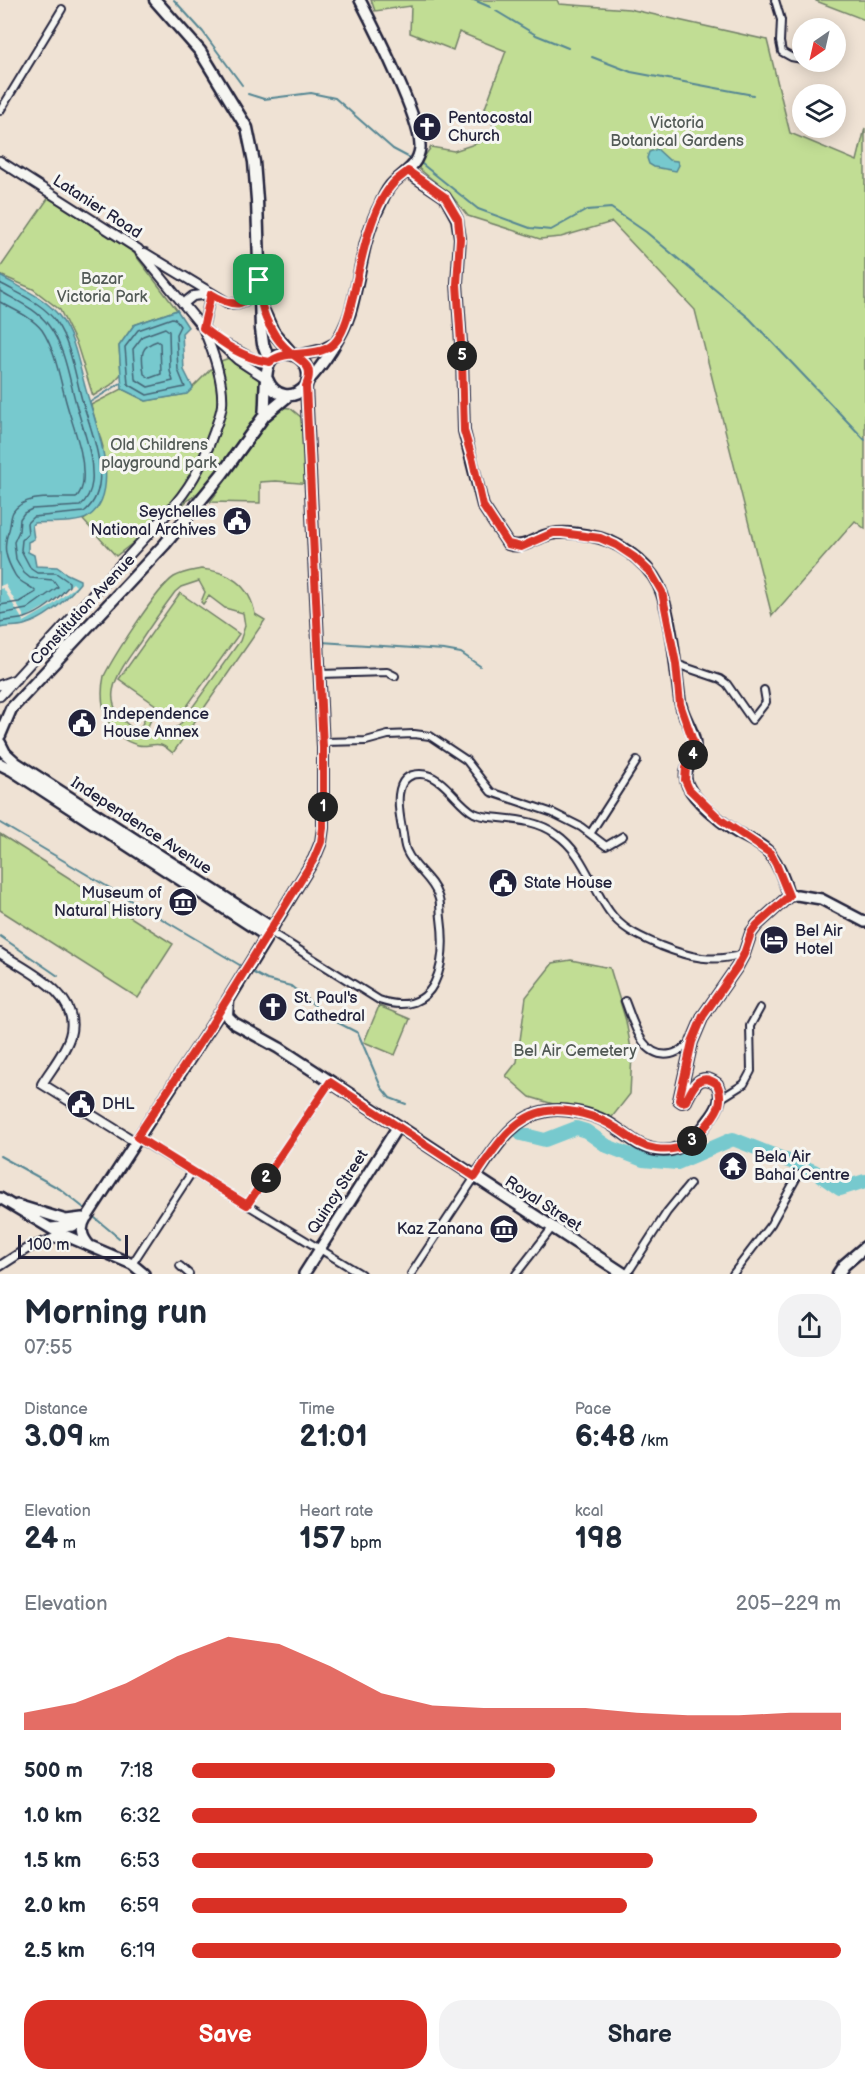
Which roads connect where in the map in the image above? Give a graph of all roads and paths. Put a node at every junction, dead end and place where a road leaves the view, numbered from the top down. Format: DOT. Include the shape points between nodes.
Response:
graph roads {
  1 [pos="155,0"];
  2 [pos="360,0"];
  3 [pos="775,0"];
  4 [pos="62,9"];
  5 [pos="792,57"];
  6 [pos="0,111"];
  7 [pos="0,161"];
  8 [pos="408,171"];
  9 [pos="138,249"];
  10 [pos="259,280"];
  11 [pos="211,294"];
  12 [pos="260,300"];
  13 [pos="183,304"];
  14 [pos="203,328"];
  15 [pos="217,340"];
  16 [pos="332,345"];
  17 [pos="294,355"];
  18 [pos="270,362"];
  19 [pos="267,379"];
  20 [pos="306,384"];
  21 [pos="288,396"];
  22 [pos="264,416"];
  23 [pos="676,664"];
  24 [pos="320,674"];
  25 [pos="394,676"];
  26 [pos="17,678"];
  27 [pos="0,685"];
  28 [pos="764,690"];
  29 [pos="0,696"];
  30 [pos="12,709"];
  31 [pos="0,714"];
  32 [pos="0,735"];
  33 [pos="0,742"];
  34 [pos="323,742"];
  35 [pos="637,761"];
  36 [pos="0,764"];
  37 [pos="590,834"];
  38 [pos="622,836"];
  39 [pos="789,896"];
  40 [pos="865,922"];
  41 [pos="272,933"];
  42 [pos="0,953"];
  43 [pos="744,954"];
  44 [pos="228,1000"];
  45 [pos="625,1001"];
  46 [pos="760,1008"];
  47 [pos="234,1023"];
  48 [pos="208,1030"];
  49 [pos="692,1042"];
  50 [pos="330,1082"];
  51 [pos="720,1100"];
  52 [pos="398,1126"];
  53 [pos="136,1139"];
  54 [pos="192,1172"];
  55 [pos="798,1174"];
  56 [pos="475,1177"];
  57 [pos="690,1184"];
  58 [pos="2,1200"];
  59 [pos="247,1205"];
  60 [pos="87,1217"];
  61 [pos="51,1228"];
  62 [pos="552,1228"];
  63 [pos="63,1235"];
  64 [pos="91,1247"];
  65 [pos="865,1247"];
  66 [pos="318,1249"];
  67 [pos="132,1264"];
  68 [pos="0,1266"];
  69 [pos="180,1266"];
  70 [pos="144,1274"];
  71 [pos="189,1274"];
  72 [pos="304,1274"];
  73 [pos="361,1274"];
  74 [pos="411,1274"];
  75 [pos="516,1274"];
  76 [pos="625,1274"];
  77 [pos="733,1274"];
  78 [pos="838,1274"];
  1 -- 10 [label="main road" via="200,51 247,128 257,200"];
  2 -- 8 [label="main road" via="418,130 417,160"];
  3 -- 5 [label="street" via="781,20 782,52"];
  4 -- 6 [label="street"];
  7 -- 9 [label="street, Latanier Road"];
  8 -- 16 [label="main road" via="392,184 374,218 349,313"];
  8 -- 23 [label="main road" via="445,197 458,219 462,419 483,506 502,538 516,547 545,535 562,533 600,538 634,557 651,573 662,592"];
  9 -- 11 [label="street"];
  9 -- 13 [label="street, Latanier Road"];
  10 -- 11 [label="street" via="252,296 239,304"];
  10 -- 12 [label="main road"];
  11 -- 13 [label="street" via="193,296"];
  11 -- 14 [label="street"];
  12 -- 17 [label="main road" via="273,332"];
  12 -- 18 [label="main road" via="263,344"];
  13 -- 14 [label="street, Latanier Road"];
  14 -- 15 [label="street, Latanier Road"];
  14 -- 26 [label="street" via="212,347 222,405 196,476 165,516"];
  15 -- 18 [label="street, Latanier Road" via="255,360"];
  15 -- 19 [label="street, Latanier Road"];
  16 -- 17 [label="main road"];
  16 -- 20 [label="main road" via="319,370"];
  17 -- 18 [label="main road" via="280,355"];
  17 -- 20 [label="main road" via="306,364"];
  18 -- 19 [label="main road"];
  19 -- 21 [label="main road" via="274,391"];
  19 -- 22 [label="main road"];
  20 -- 21 [label="main road" via="298,393"];
  20 -- 24 [label="main road"];
  21 -- 22 [label="main road, Constitution Avenue"];
  22 -- 30 [label="main road, Constitution Avenue" via="165,544"];
  23 -- 28 [label="street" via="727,684 752,720 766,702"];
  23 -- 39 [label="main road" via="680,704 695,747 686,768 689,789 721,820 770,853"];
  24 -- 25 [label="street" via="387,672"];
  24 -- 34 [label="main road"];
  26 -- 27 [label="street"];
  26 -- 29 [label="street"];
  30 -- 31 [label="main road, Constitution Avenue"];
  30 -- 32 [label="main road, Constitution Avenue"];
  33 -- 41 [label="main road, Independence Avenue" via="16,763"];
  34 -- 37 [label="street" via="366,741 388,735 430,736 466,760 491,792 553,813"];
  34 -- 41 [label="main road" via="321,842"];
  35 -- 37 [label="street"];
  36 -- 41 [label="main road, Independence Avenue"];
  37 -- 38 [label="street" via="606,846"];
  39 -- 40 [label="main road" via="821,899"];
  39 -- 43 [label="main road" via="757,925"];
  41 -- 43 [label="street" via="379,1000 408,1003 430,991 441,971 444,939 438,896 406,852 398,800 406,780 421,774 431,776 478,815 527,821 558,834 572,847 610,913 643,939 683,955 707,959"];
  41 -- 44 [label="main road"];
  42 -- 53 [label="street" via="56,990 71,1017 71,1034 65,1048 42,1084"];
  43 -- 49 [label="main road" via="703,1016"];
  44 -- 47 [label="main road" via="227,1016"];
  44 -- 48 [label="main road"];
  45 -- 49 [label="street" via="647,1047 672,1054"];
  46 -- 51 [label="street" via="750,1026 751,1071 744,1084"];
  47 -- 48 [label="main road" via="216,1024"];
  47 -- 50 [label="main road, Royal Street"];
  48 -- 53 [label="main road"];
  49 -- 51 [label="main road" via="679,1100 686,1101 695,1084 704,1078 717,1084"];
  50 -- 52 [label="main road, Royal Street"];
  50 -- 59 [label="street"];
  51 -- 56 [label="main road" via="697,1136 674,1149 646,1147 600,1118 554,1110 538,1113 515,1125"];
  52 -- 56 [label="main road, Royal Street"];
  52 -- 66 [label="main road, Quincy Street"];
  53 -- 54 [label="street"];
  53 -- 60 [label="main road"];
  54 -- 59 [label="street"];
  54 -- 67 [label="street"];
  55 -- 77 [label="street" via="771,1224"];
  56 -- 62 [label="main road, Royal Street"];
  56 -- 74 [label="street"];
  57 -- 76 [label="street"];
  58 -- 60 [label="main road" via="66,1220"];
  58 -- 61 [label="main road"];
  59 -- 66 [label="street"];
  60 -- 61 [label="main road" via="73,1226"];
  60 -- 64 [label="main road" via="81,1229"];
  61 -- 63 [label="main road"];
  62 -- 75 [label="street"];
  62 -- 76 [label="main road, Royal Street"];
  63 -- 64 [label="main road"];
  63 -- 68 [label="street" via="28,1248"];
  64 -- 67 [label="main road"];
  65 -- 78 [label="main road"];
  66 -- 72 [label="main road, Quincy Street"];
  66 -- 73 [label="street"];
  67 -- 70 [label="main road"];
  69 -- 71 [label="street"];
}
